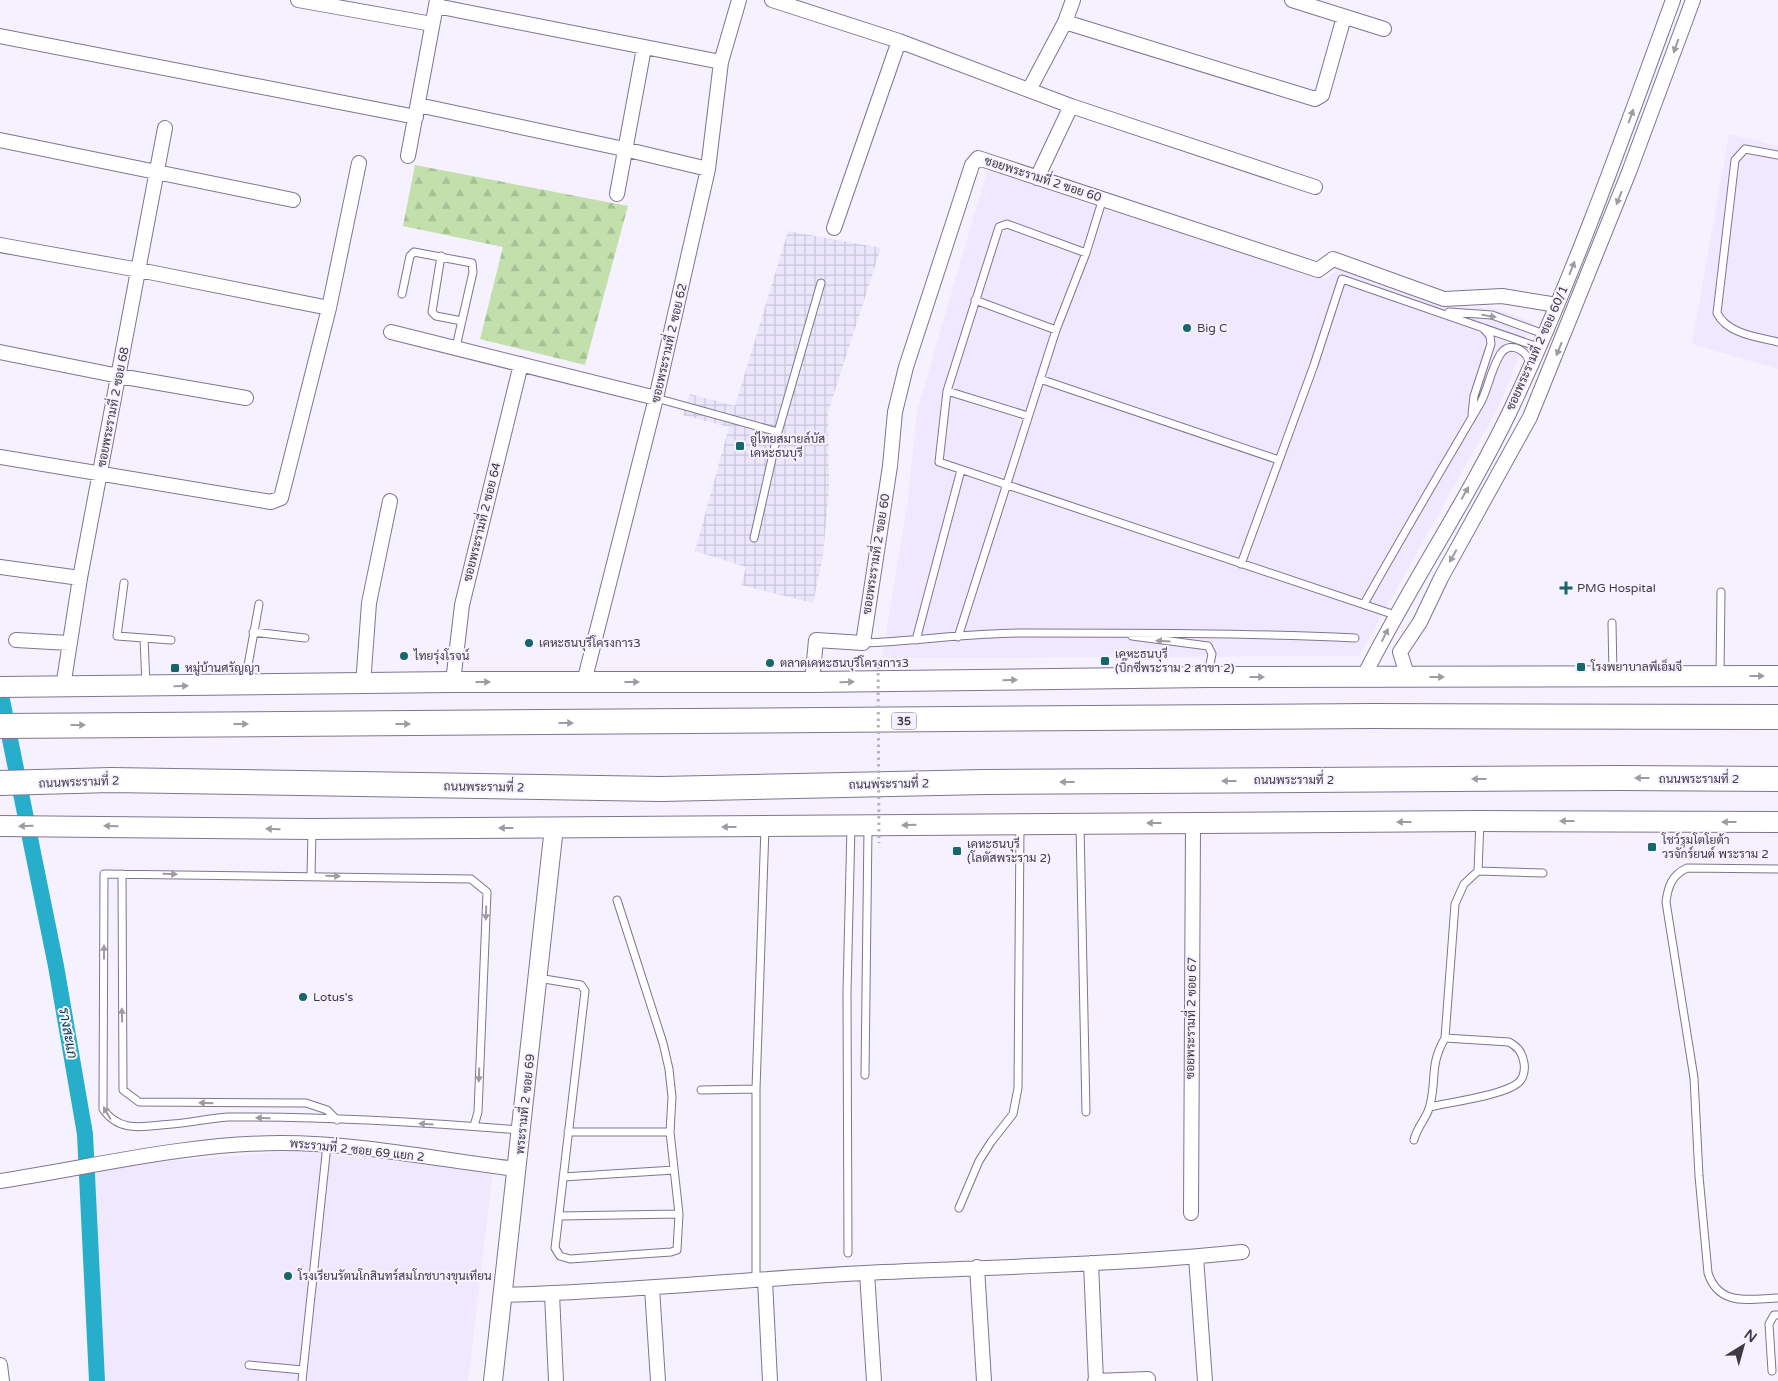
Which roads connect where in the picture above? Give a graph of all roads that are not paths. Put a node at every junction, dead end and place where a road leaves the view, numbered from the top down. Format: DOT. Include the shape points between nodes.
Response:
graph roads {
  1 [pos="298,0"];
  2 [pos="739,0"];
  3 [pos="772,0"];
  4 [pos="1073,0"];
  5 [pos="1292,0"];
  6 [pos="1673,0"];
  7 [pos="1693,0"];
  8 [pos="437,3"];
  9 [pos="1344,17"];
  10 [pos="1065,22"];
  11 [pos="432,24"];
  12 [pos="1384,29"];
  13 [pos="0,36"];
  14 [pos="899,41"];
  15 [pos="644,48"];
  16 [pos="721,62"];
  17 [pos="1029,90"];
  18 [pos="1071,106"];
  19 [pos="417,111"];
  20 [pos="166,128"];
  21 [pos="0,140"];
  22 [pos="624,149"];
  23 [pos="1778,155"];
  24 [pos="408,156"];
  25 [pos="359,163"];
  26 [pos="708,169"];
  27 [pos="157,171"];
  28 [pos="1037,178"];
  29 [pos="1315,187"];
  30 [pos="617,194"];
  31 [pos="1103,198"];
  32 [pos="293,200"];
  33 [pos="834,228"];
  34 [pos="0,245"];
  35 [pos="1086,253"];
  36 [pos="440,256"];
  37 [pos="139,270"];
  38 [pos="821,283"];
  39 [pos="402,294"];
  40 [pos="975,300"];
  41 [pos="1557,305"];
  42 [pos="329,308"];
  43 [pos="1441,312"];
  44 [pos="462,321"];
  45 [pos="1480,326"];
  46 [pos="1056,330"];
  47 [pos="391,332"];
  48 [pos="1544,334"];
  49 [pos="1778,342"];
  50 [pos="1538,347"];
  51 [pos="456,348"];
  52 [pos="0,352"];
  53 [pos="521,364"];
  54 [pos="1528,370"];
  55 [pos="119,376"];
  56 [pos="1040,379"];
  57 [pos="947,391"];
  58 [pos="246,398"];
  59 [pos="656,398"];
  60 [pos="1028,416"];
  61 [pos="1471,419"];
  62 [pos="778,432"];
  63 [pos="0,457"];
  64 [pos="1279,460"];
  65 [pos="961,470"];
  66 [pos="100,475"];
  67 [pos="1008,484"];
  68 [pos="390,501"];
  69 [pos="754,538"];
  70 [pos="1242,564"];
  71 [pos="0,567"];
  72 [pos="80,578"];
  73 [pos="124,583"];
  74 [pos="1721,592"];
  75 [pos="259,604"];
  76 [pos="1364,604"];
  77 [pos="1395,615"];
  78 [pos="1612,623"];
  79 [pos="253,632"];
  80 [pos="1120,634"];
  81 [pos="958,636"];
  82 [pos="144,638"];
  83 [pos="305,638"];
  84 [pos="1355,638"];
  85 [pos="16,640"];
  86 [pos="171,640"];
  87 [pos="916,640"];
  88 [pos="69,643"];
  89 [pos="862,643"];
  90 [pos="1613,676"];
  91 [pos="1720,676"];
  92 [pos="1778,676"];
  93 [pos="1207,677"];
  94 [pos="1363,678"];
  95 [pos="1408,678"];
  96 [pos="453,682"];
  97 [pos="584,682"];
  98 [pos="812,682"];
  99 [pos="244,685"];
  100 [pos="363,685"];
  101 [pos="146,686"];
  102 [pos="64,687"];
  103 [pos="0,688"];
  104 [pos="1778,717"];
  105 [pos="0,726"];
  106 [pos="1778,779"];
  107 [pos="0,783"];
  108 [pos="1480,821"];
  109 [pos="1778,822"];
  110 [pos="1080,823"];
  111 [pos="1193,823"];
  112 [pos="1020,824"];
  113 [pos="0,826"];
  114 [pos="765,826"];
  115 [pos="554,828"];
  116 [pos="312,829"];
  117 [pos="866,832"];
  118 [pos="1778,869"];
  119 [pos="1478,871"];
  120 [pos="1542,873"];
  121 [pos="122,874"];
  122 [pos="311,875"];
  123 [pos="617,900"];
  124 [pos="538,978"];
  125 [pos="1445,1038"];
  126 [pos="865,1075"];
  127 [pos="756,1089"];
  128 [pos="700,1090"];
  129 [pos="1430,1107"];
  130 [pos="1086,1112"];
  131 [pos="337,1120"];
  132 [pos="474,1126"];
  133 [pos="522,1130"];
  134 [pos="568,1132"];
  135 [pos="670,1132"];
  136 [pos="1414,1140"];
  137 [pos="327,1145"];
  138 [pos="517,1169"];
  139 [pos="674,1170"];
  140 [pos="563,1177"];
  141 [pos="0,1182"];
  142 [pos="959,1208"];
  143 [pos="1191,1213"];
  144 [pos="679,1214"];
  145 [pos="559,1216"];
  146 [pos="1242,1252"];
  147 [pos="848,1254"];
  148 [pos="1196,1257"];
  149 [pos="1091,1263"];
  150 [pos="977,1267"];
  151 [pos="867,1273"];
  152 [pos="760,1280"];
  153 [pos="652,1288"];
  154 [pos="552,1294"];
  155 [pos="504,1295"];
  156 [pos="1778,1298"];
  157 [pos="1778,1315"];
  158 [pos="0,1365"];
  159 [pos="248,1365"];
  160 [pos="303,1370"];
  161 [pos="1772,1371"];
  162 [pos="1148,1379"];
  163 [pos="2,1381"];
  164 [pos="302,1381"];
  165 [pos="492,1381"];
  166 [pos="556,1381"];
  167 [pos="658,1381"];
  168 [pos="770,1381"];
  169 [pos="874,1381"];
  170 [pos="984,1381"];
  171 [pos="1096,1381"];
  172 [pos="1205,1381"];
  1 -- 11 [label="street"];
  2 -- 16 [label="street, ซอยพระรามที่ 2 ซอย 62"];
  3 -- 14 [label="street"];
  4 -- 10 [label="street"];
  5 -- 9 [label="street"];
  41 -- 6 [label="street, ซอยพระรามที่ 2 ซอย 60/1, one-way" via="1613,165"];
  7 -- 95 [label="street, ซอยพระรามที่ 2 ซอย 60/1, one-way" via="1629,172 1530,416 1420,622 1400,652"];
  8 -- 11 [label="street"];
  8 -- 15 [label="street"];
  9 -- 10 [label="street" via="1322,95 1314,99"];
  9 -- 12 [label="street"];
  10 -- 17 [label="street"];
  11 -- 19 [label="street"];
  13 -- 19 [label="street"];
  14 -- 17 [label="street"];
  14 -- 33 [label="street"];
  15 -- 16 [label="street"];
  15 -- 22 [label="street"];
  16 -- 26 [label="street, ซอยพระรามที่ 2 ซอย 62"];
  17 -- 18 [label="street"];
  18 -- 28 [label="street"];
  18 -- 29 [label="street"];
  19 -- 22 [label="street"];
  19 -- 24 [label="street"];
  20 -- 27 [label="street, ซอยพระรามที่ 2 ซอย 68"];
  21 -- 27 [label="street"];
  22 -- 26 [label="street"];
  22 -- 30 [label="street"];
  23 -- 49 [label="lane" via="1745,149 1735,160 1717,313 1741,333"];
  25 -- 42 [label="street"];
  26 -- 59 [label="street, ซอยพระรามที่ 2 ซอย 62"];
  27 -- 32 [label="street"];
  27 -- 37 [label="street, ซอยพระรามที่ 2 ซอย 68"];
  28 -- 31 [label="street, ซอยพระรามที่ 2 ซอย 60"];
  28 -- 89 [label="street, ซอยพระรามที่ 2 ซอย 60" via="983,159 978,158 972,165 906,366 895,412 890,466"];
  31 -- 35 [label="lane"];
  31 -- 41 [label="street, ซอยพระรามที่ 2 ซอย 60" via="1318,270 1333,259 1444,298 1502,296"];
  34 -- 37 [label="street"];
  35 -- 40 [label="lane" via="1007,224 998,227"];
  35 -- 46 [label="lane"];
  36 -- 39 [label="lane" via="412,254"];
  36 -- 44 [label="lane" via="432,312 436,316"];
  36 -- 44 [label="lane" via="473,266"];
  37 -- 42 [label="street"];
  37 -- 55 [label="street, ซอยพระรามที่ 2 ซอย 68"];
  38 -- 62 [label="lane"];
  40 -- 46 [label="lane"];
  40 -- 57 [label="lane"];
  41 -- 48 [label="street, ซอยพระรามที่ 2 ซอย 60/1"];
  42 -- 66 [label="street" via="280,498 271,502"];
  43 -- 45 [label="lane"];
  43 -- 48 [label="lane, one-way" via="1492,315"];
  43 -- 64 [label="lane" via="1342,279"];
  44 -- 51 [label="lane"];
  45 -- 50 [label="lane"];
  45 -- 61 [label="lane" via="1490,336 1491,344 1474,396"];
  46 -- 56 [label="lane"];
  47 -- 51 [label="street"];
  48 -- 50 [label="street, ซอยพระรามที่ 2 ซอย 60/1"];
  50 -- 54 [label="street, ซอยพระรามที่ 2 ซอย 60/1"];
  51 -- 53 [label="street"];
  52 -- 55 [label="street"];
  53 -- 59 [label="street"];
  53 -- 96 [label="street, ซอยพระรามที่ 2 ซอย 64" via="462,605"];
  54 -- 61 [label="lane" via="1528,358 1520,350 1502,351"];
  77 -- 54 [label="street, ซอยพระรามที่ 2 ซอย 60/1, one-way" via="1492,445"];
  55 -- 58 [label="street"];
  55 -- 66 [label="street, ซอยพระรามที่ 2 ซอย 68"];
  56 -- 60 [label="lane"];
  56 -- 64 [label="lane"];
  57 -- 60 [label="lane"];
  57 -- 65 [label="lane" via="939,462"];
  59 -- 62 [label="lane"];
  59 -- 97 [label="street, ซอยพระรามที่ 2 ซอย 62"];
  60 -- 67 [label="lane"];
  61 -- 76 [label="lane"];
  62 -- 69 [label="lane"];
  63 -- 66 [label="street"];
  64 -- 70 [label="lane"];
  65 -- 67 [label="lane"];
  65 -- 87 [label="lane"];
  66 -- 72 [label="street, ซอยพระรามที่ 2 ซอย 68"];
  67 -- 70 [label="lane" via="1140,532"];
  67 -- 81 [label="lane"];
  68 -- 100 [label="street" via="369,603"];
  70 -- 76 [label="lane"];
  71 -- 72 [label="street"];
  72 -- 88 [label="street, ซอยพระรามที่ 2 ซอย 68"];
  73 -- 82 [label="lane" via="117,636"];
  74 -- 91 [label="lane"];
  75 -- 79 [label="lane"];
  76 -- 77 [label="lane"];
  94 -- 77 [label="street, ซอยพระรามที่ 2 ซอย 60/1, one-way"];
  78 -- 90 [label="lane"];
  79 -- 83 [label="lane"];
  79 -- 99 [label="lane"];
  80 -- 81 [label="lane"];
  80 -- 84 [label="lane" via="1226,633"];
  93 -- 80 [label="lane, one-way" via="1212,654 1208,646"];
  81 -- 87 [label="lane"];
  82 -- 86 [label="lane"];
  82 -- 101 [label="lane"];
  85 -- 88 [label="street"];
  87 -- 89 [label="lane"];
  88 -- 102 [label="street, ซอยพระรามที่ 2 ซอย 68"];
  89 -- 98 [label="street" via="816,640"];
  90 -- 91 [label="main road"];
  95 -- 90 [label="main road, one-way"];
  91 -- 92 [label="main road, one-way"];
  93 -- 94 [label="main road, one-way"];
  98 -- 93 [label="main road, one-way"];
  94 -- 95 [label="main road"];
  96 -- 97 [label="main road, one-way"];
  96 -- 100 [label="main road"];
  97 -- 98 [label="main road, one-way"];
  99 -- 100 [label="main road"];
  101 -- 99 [label="main road, one-way"];
  101 -- 102 [label="main road"];
  102 -- 103 [label="main road"];
  105 -- 104 [label="highway, 35, one-way" via="1361,716"];
  106 -- 107 [label="highway, ถนนพระรามที่ 2, one-way" via="995,782 660,789 111,780"];
  109 -- 108 [label="main road, one-way"];
  108 -- 111 [label="main road, one-way"];
  108 -- 119 [label="lane"];
  111 -- 110 [label="main road, one-way"];
  110 -- 112 [label="main road"];
  110 -- 130 [label="lane"];
  111 -- 143 [label="street, ซอยพระรามที่ 2 ซอย 67"];
  112 -- 117 [label="main road, one-way"];
  112 -- 142 [label="lane" via="1018,1088 1013,1114 979,1161"];
  116 -- 113 [label="main road, one-way"];
  114 -- 115 [label="main road, one-way"];
  114 -- 117 [label="main road"];
  114 -- 127 [label="lane"];
  115 -- 116 [label="main road, one-way"];
  115 -- 124 [label="street, พระรามที่ 2 ซอย 69"];
  116 -- 122 [label="lane"];
  117 -- 126 [label="lane"];
  117 -- 147 [label="lane" via="847,992"];
  118 -- 156 [label="lane" via="1687,868 1677,872 1672,879 1666,902 1694,1078 1708,1273 1719,1293 1731,1298"];
  119 -- 120 [label="lane"];
  119 -- 125 [label="lane" via="1464,884 1456,904"];
  121 -- 122 [label="lane, one-way"];
  131 -- 121 [label="lane, one-way" via="328,1110 306,1103 139,1102 123,1090"];
  131 -- 121 [label="lane, one-way" via="226,1117 126,1127 111,1120 103,1109 104,874"];
  122 -- 132 [label="lane, one-way" via="471,879 487,892 478,1112"];
  123 -- 135 [label="lane" via="667,1060 672,1096"];
  124 -- 133 [label="street, พระรามที่ 2 ซอย 69"];
  124 -- 134 [label="lane" via="581,986 585,991"];
  125 -- 129 [label="lane" via="1434,1063"];
  125 -- 129 [label="lane" via="1509,1042 1523,1055 1525,1067 1522,1080 1514,1086"];
  127 -- 128 [label="lane"];
  127 -- 152 [label="lane"];
  129 -- 136 [label="lane" via="1416,1130"];
  132 -- 131 [label="lane, one-way"];
  132 -- 133 [label="lane"];
  133 -- 138 [label="street, พระรามที่ 2 ซอย 69"];
  134 -- 135 [label="lane"];
  134 -- 140 [label="lane"];
  135 -- 139 [label="lane"];
  137 -- 138 [label="street, พระรามที่ 2 ซอย 69 แยก 2"];
  137 -- 141 [label="street, พระรามที่ 2 ซอย 69 แยก 2" via="243,1145 73,1168"];
  137 -- 160 [label="lane"];
  138 -- 155 [label="street, พระรามที่ 2 ซอย 69"];
  139 -- 140 [label="lane"];
  139 -- 144 [label="lane"];
  140 -- 145 [label="lane"];
  144 -- 145 [label="lane"];
  144 -- 145 [label="lane" via="677,1250 570,1259 560,1256 555,1248"];
  146 -- 148 [label="street"];
  148 -- 149 [label="street"];
  148 -- 172 [label="street"];
  149 -- 150 [label="street"];
  149 -- 171 [label="street"];
  150 -- 151 [label="street"];
  150 -- 170 [label="street"];
  151 -- 152 [label="street"];
  151 -- 169 [label="street"];
  152 -- 153 [label="street"];
  152 -- 168 [label="street"];
  153 -- 154 [label="street"];
  153 -- 167 [label="street"];
  154 -- 155 [label="street"];
  154 -- 166 [label="street"];
  155 -- 165 [label="street, พระรามที่ 2 ซอย 69"];
  157 -- 161 [label="lane" via="1774,1315 1769,1324"];
  158 -- 163 [label="street"];
  159 -- 160 [label="lane"];
  160 -- 164 [label="lane"];
  162 -- 171 [label="street"];
}
